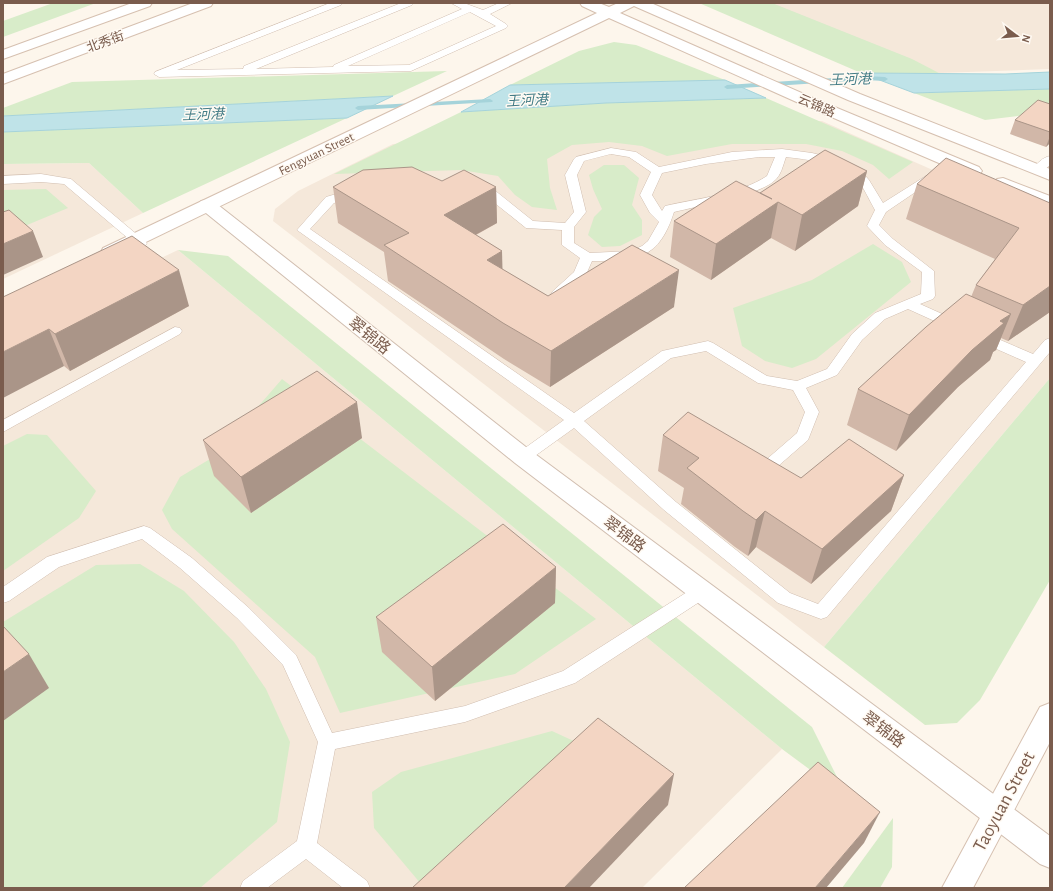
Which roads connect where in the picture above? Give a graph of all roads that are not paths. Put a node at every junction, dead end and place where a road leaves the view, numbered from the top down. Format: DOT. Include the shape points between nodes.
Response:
graph roads {
  1 [pos="145,3"];
  2 [pos="206,3"];
  3 [pos="338,3"];
  4 [pos="409,3"];
  5 [pos="456,3"];
  6 [pos="507,3"];
  7 [pos="587,3"];
  8 [pos="630,3"];
  9 [pos="639,3"];
  10 [pos="470,9"];
  11 [pos="609,12"];
  12 [pos="483,14"];
  13 [pos="3,56"];
  14 [pos="331,70"];
  15 [pos="239,72"];
  16 [pos="3,79"];
  17 [pos="782,152"];
  18 [pos="1050,159"];
  19 [pos="954,163"];
  20 [pos="657,171"];
  21 [pos="1044,172"];
  22 [pos="928,179"];
  23 [pos="3,180"];
  24 [pos="943,186"];
  25 [pos="468,188"];
  26 [pos="365,189"];
  27 [pos="1050,202"];
  28 [pos="207,205"];
  29 [pos="881,210"];
  30 [pos="666,221"];
  31 [pos="568,227"];
  32 [pos="139,241"];
  33 [pos="587,257"];
  34 [pos="94,260"];
  35 [pos="549,298"];
  36 [pos="907,304"];
  37 [pos="175,331"];
  38 [pos="1050,343"];
  39 [pos="1035,360"];
  40 [pos="798,386"];
  41 [pos="574,420"];
  42 [pos="3,426"];
  43 [pos="523,457"];
  44 [pos="772,463"];
  45 [pos="702,592"];
  46 [pos="3,596"];
  47 [pos="1050,715"];
  48 [pos="326,742"];
  49 [pos="997,814"];
  50 [pos="306,848"];
  51 [pos="1050,854"];
  52 [pos="250,888"];
  53 [pos="360,888"];
  54 [pos="957,888"];
  1 -- 13 [label="street, 北秀街"];
  2 -- 16 [label="street, 北秀街"];
  3 -- 15 [label="lane" via="159,74"];
  4 -- 15 [label="lane"];
  5 -- 10 [label="lane"];
  6 -- 12 [label="lane"];
  7 -- 11 [label="street, 云锦路"];
  8 -- 11 [label="street, Fengyuan Street"];
  9 -- 21 [label="street, 云锦路" via="854,97"];
  10 -- 12 [label="lane"];
  10 -- 14 [label="lane"];
  11 -- 19 [label="street, 云锦路" via="807,101"];
  11 -- 28 [label="street, Fengyuan Street"];
  12 -- 14 [label="lane" via="503,26 411,68"];
  14 -- 15 [label="lane"];
  17 -- 20 [label="lane" via="691,163"];
  17 -- 29 [label="lane" via="831,161 860,175"];
  17 -- 30 [label="lane" via="770,178 744,190 669,209"];
  18 -- 21 [label="lane"];
  19 -- 22 [label="lane"];
  19 -- 27 [label="street, 云锦路"];
  20 -- 30 [label="lane" via="646,195 654,210"];
  20 -- 31 [label="lane" via="632,154 610,151 580,159 571,175 580,212"];
  22 -- 24 [label="lane"];
  22 -- 29 [label="lane"];
  23 -- 32 [label="lane" via="41,178 67,181"];
  25 -- 31 [label="lane" via="484,188 530,225"];
  26 -- 41 [label="lane" via="330,200 303,230"];
  28 -- 32 [label="street, Fengyuan Street"];
  28 -- 43 [label="street, 翠锦路"];
  29 -- 36 [label="lane" via="873,226 889,242 928,271 928,296"];
  30 -- 33 [label="lane" via="658,237 646,250 623,257"];
  31 -- 33 [label="lane" via="568,245"];
  32 -- 34 [label="street, Fengyuan Street"];
  33 -- 35 [label="lane" via="580,274 561,293"];
  36 -- 39 [label="lane"];
  36 -- 40 [label="lane" via="880,316 856,337 832,372"];
  37 -- 42 [label="lane"];
  38 -- 39 [label="lane"];
  39 -- 41 [label="lane" via="821,612 784,598 670,506"];
  40 -- 41 [label="lane" via="764,380 708,346 667,354"];
  40 -- 44 [label="lane" via="812,412 803,436"];
  41 -- 43 [label="lane"];
  43 -- 45 [label="street, 翠锦路"];
  45 -- 48 [label="lane" via="569,677 465,714"];
  45 -- 49 [label="street, 翠锦路"];
  46 -- 48 [label="lane" via="53,562 144,532 192,568 243,613 290,660"];
  47 -- 49 [label="street, Taoyuan Street"];
  48 -- 50 [label="lane"];
  49 -- 51 [label="street, 翠锦路"];
  49 -- 54 [label="street, Taoyuan Street"];
  50 -- 52 [label="lane"];
  50 -- 53 [label="lane"];
}
